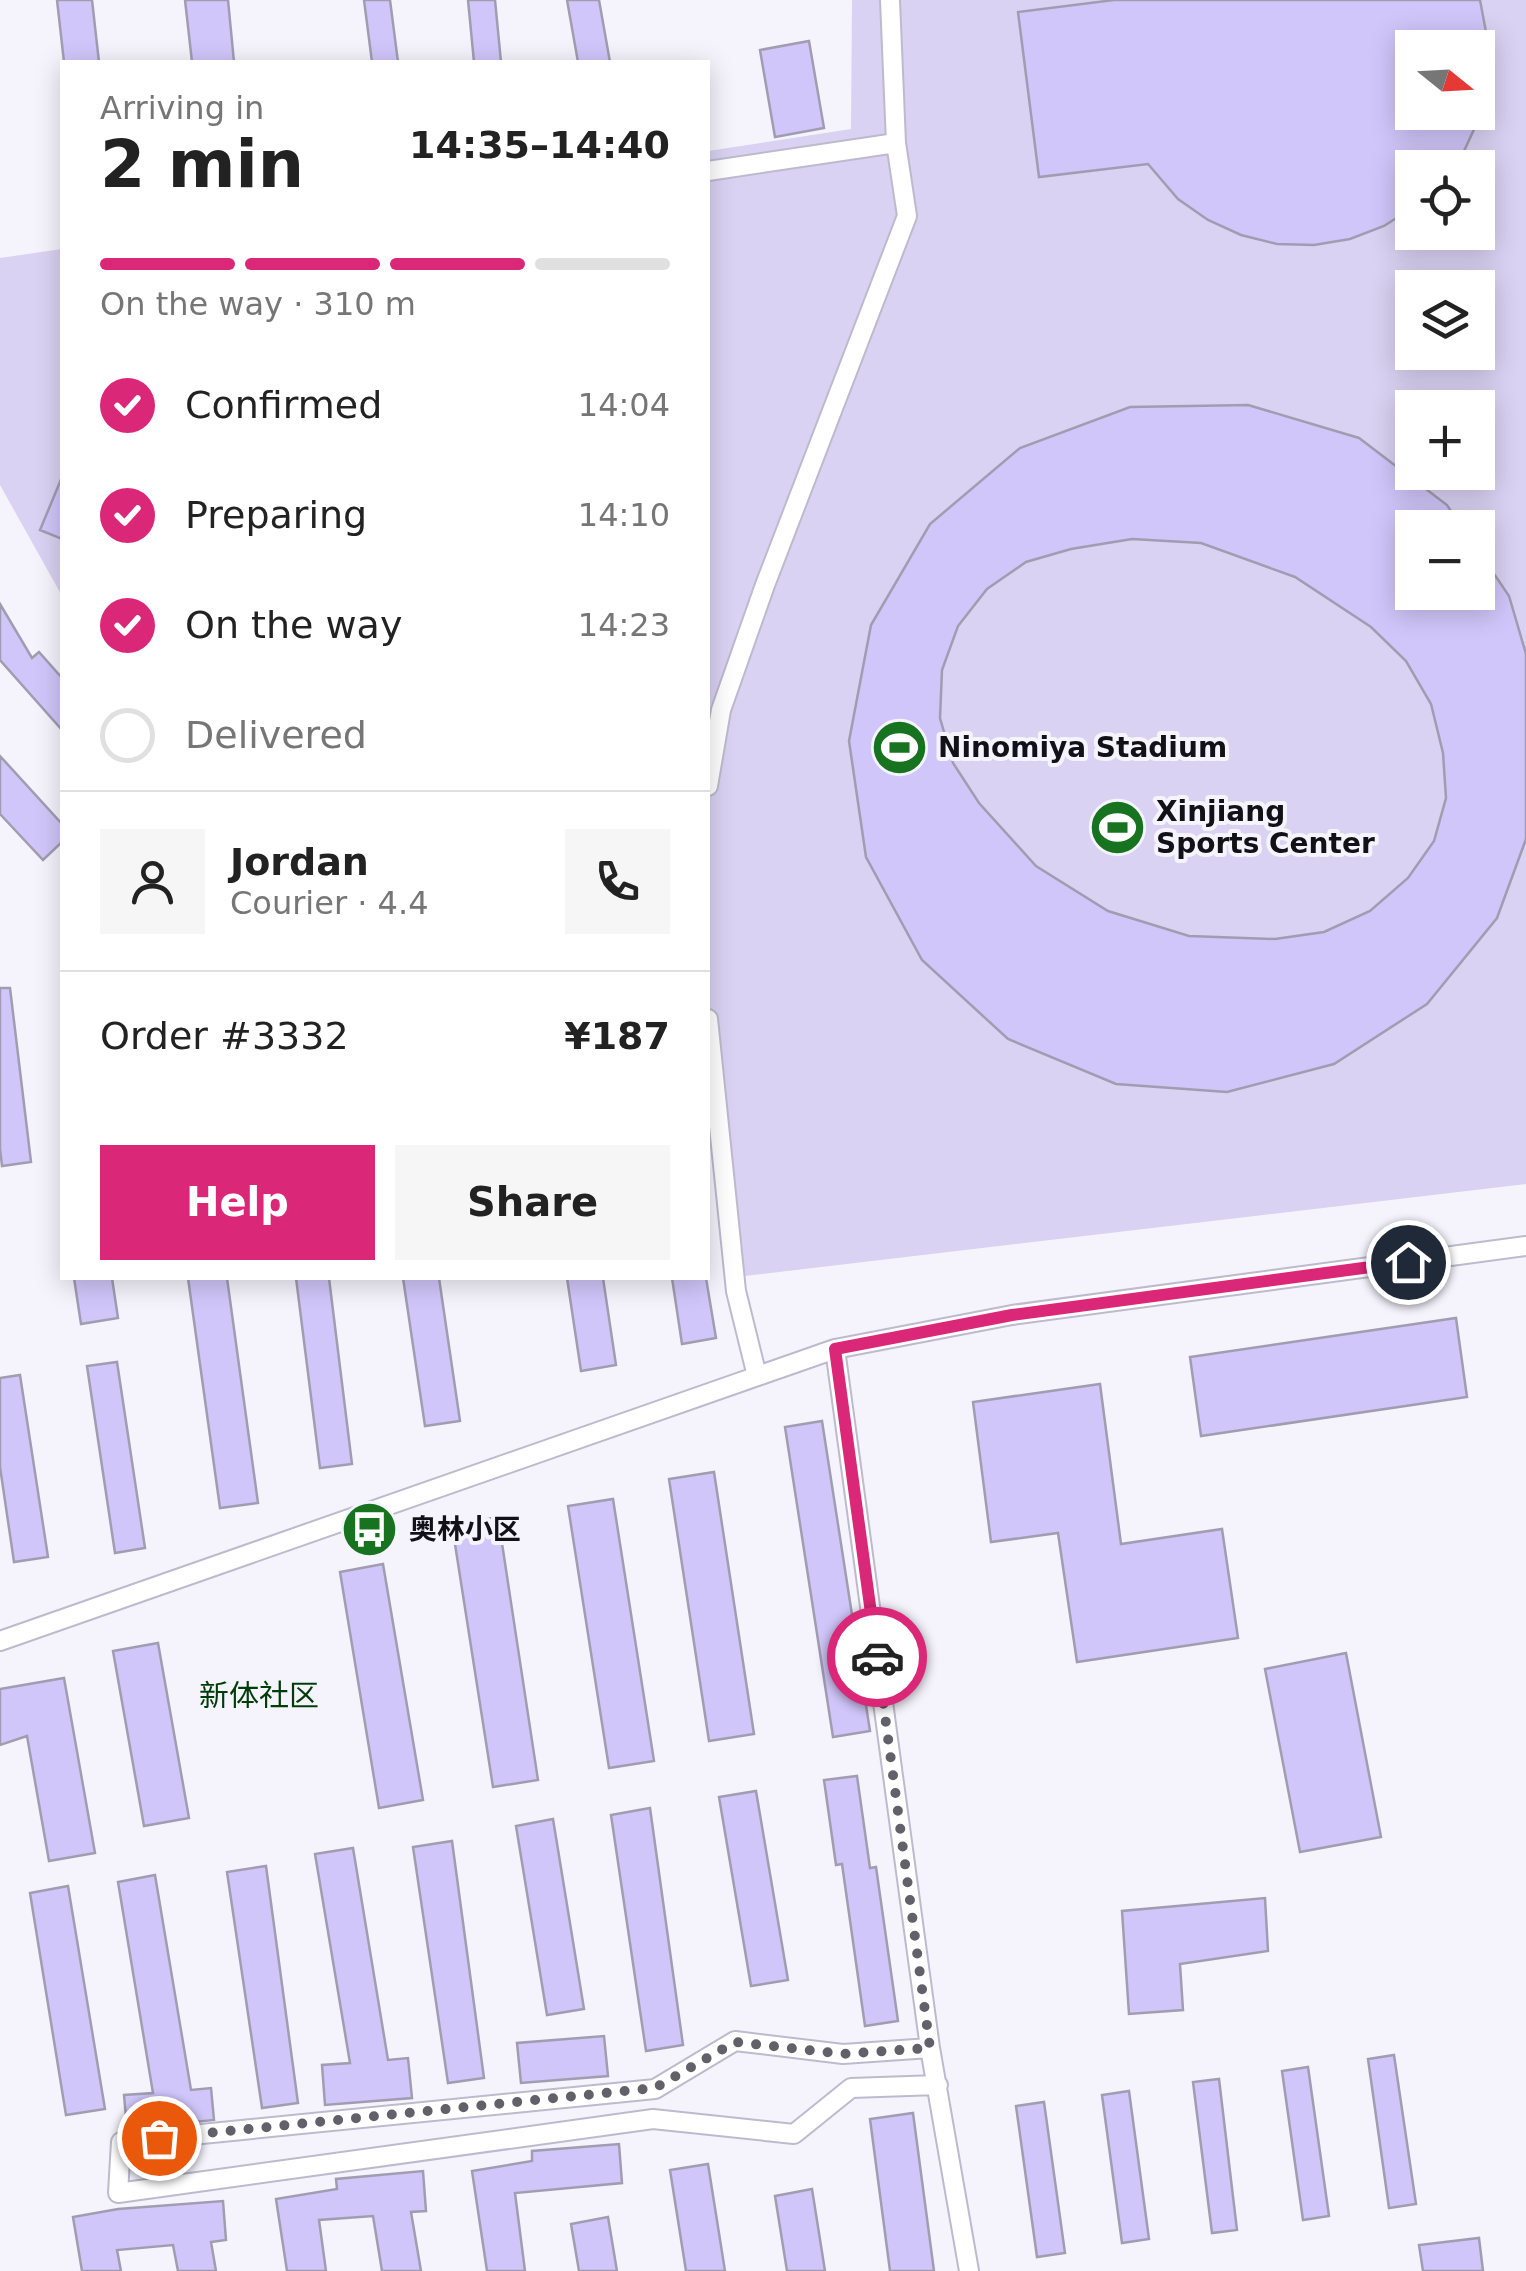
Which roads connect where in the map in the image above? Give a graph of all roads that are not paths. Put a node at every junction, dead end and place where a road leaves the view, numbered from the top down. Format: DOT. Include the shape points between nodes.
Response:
graph roads {
  1 [pos="890,0"];
  2 [pos="896,143"];
  3 [pos="710,171"];
  4 [pos="710,774"];
  5 [pos="710,1038"];
  6 [pos="1526,1246"];
  7 [pos="835,1349"];
  8 [pos="757,1376"];
  9 [pos="0,1641"];
  10 [pos="930,2048"];
  11 [pos="938,2085"];
  12 [pos="969,2271"];
  1 -- 2 [label="street"];
  2 -- 3 [label="street"];
  2 -- 4 [label="street" via="907,216 733,674"];
  5 -- 8 [label="street" via="736,1291"];
  6 -- 7 [label="street" via="1012,1315"];
  7 -- 8 [label="street"];
  7 -- 10 [label="street"];
  8 -- 9 [label="street"];
  10 -- 11 [label="street"];
  10 -- 11 [label="street" via="843,2054 735,2042 655,2088 121,2142 118,2194 654,2119 794,2134 851,2088"];
  11 -- 12 [label="street"];
}
